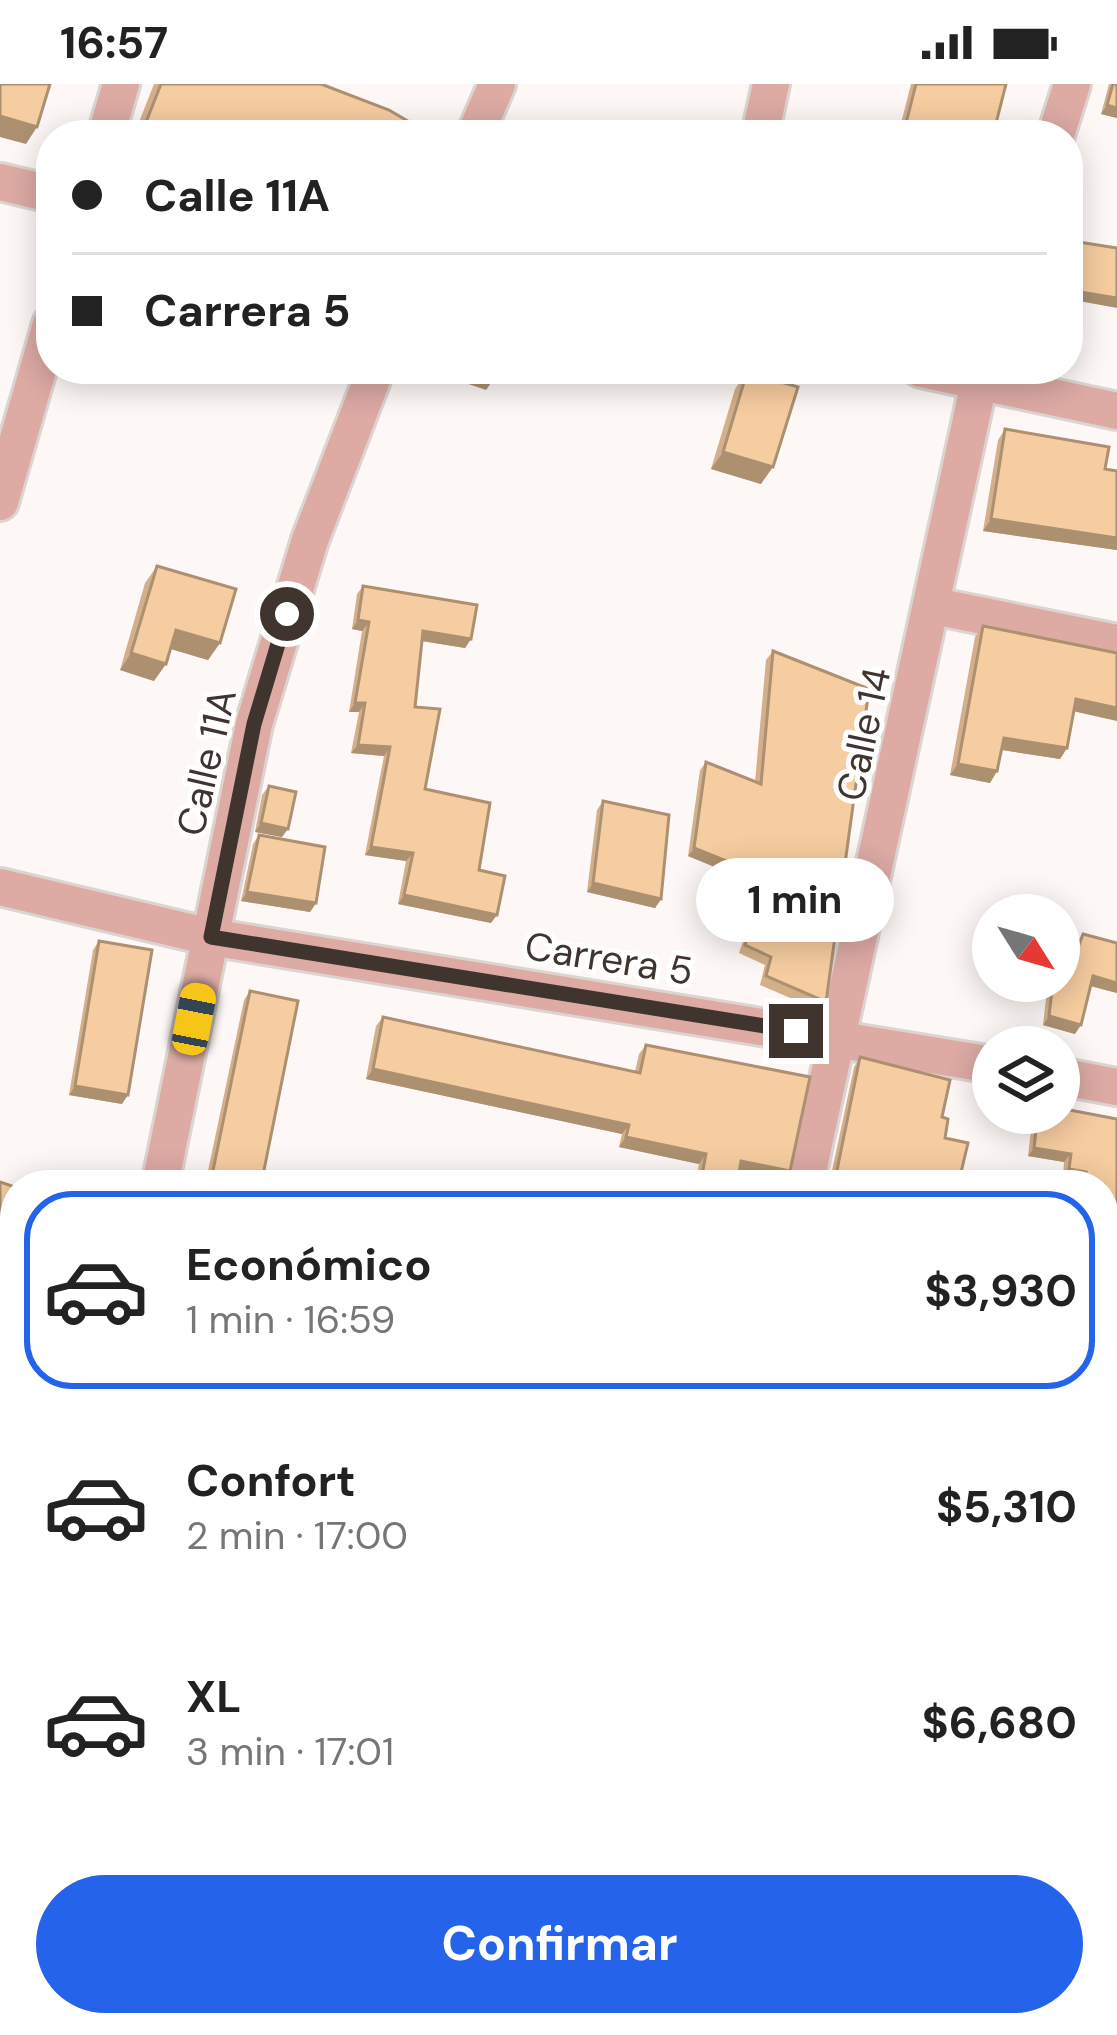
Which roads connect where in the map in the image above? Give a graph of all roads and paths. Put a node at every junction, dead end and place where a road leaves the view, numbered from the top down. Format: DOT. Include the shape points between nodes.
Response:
graph roads {
  1 [pos="121,84"];
  2 [pos="497,84"];
  3 [pos="771,84"];
  4 [pos="1072,84"];
  5 [pos="110,120"];
  6 [pos="482,120"];
  7 [pos="763,120"];
  8 [pos="1061,120"];
  9 [pos="0,182"];
  10 [pos="36,190"];
  11 [pos="36,376"];
  12 [pos="370,384"];
  13 [pos="978,384"];
  14 [pos="1013,384"];
  15 [pos="1117,412"];
  16 [pos="0,502"];
  17 [pos="934,606"];
  18 [pos="1117,644"];
  19 [pos="0,887"];
  20 [pos="211,937"];
  21 [pos="841,1038"];
  22 [pos="972,1061"];
  23 [pos="1080,1080"];
  24 [pos="1117,1087"];
  25 [pos="163,1170"];
  26 [pos="809,1170"];
  1 -- 5 [label="street"];
  2 -- 6 [label="street"];
  3 -- 7 [label="street"];
  4 -- 8 [label="street"];
  9 -- 10 [label="street"];
  11 -- 16 [label="street"];
  12 -- 20 [label="street, Calle 11A" via="310,540 254,724"];
  13 -- 17 [label="street, Calle 14"];
  14 -- 15 [label="street"];
  17 -- 18 [label="street"];
  17 -- 21 [label="street, Calle 14"];
  19 -- 20 [label="street, Carrera 5"];
  20 -- 21 [label="street, Carrera 5"];
  20 -- 25 [label="street, Calle 11A"];
  21 -- 22 [label="street, Carrera 5"];
  21 -- 26 [label="street, Calle 14"];
  23 -- 24 [label="street"];
}
